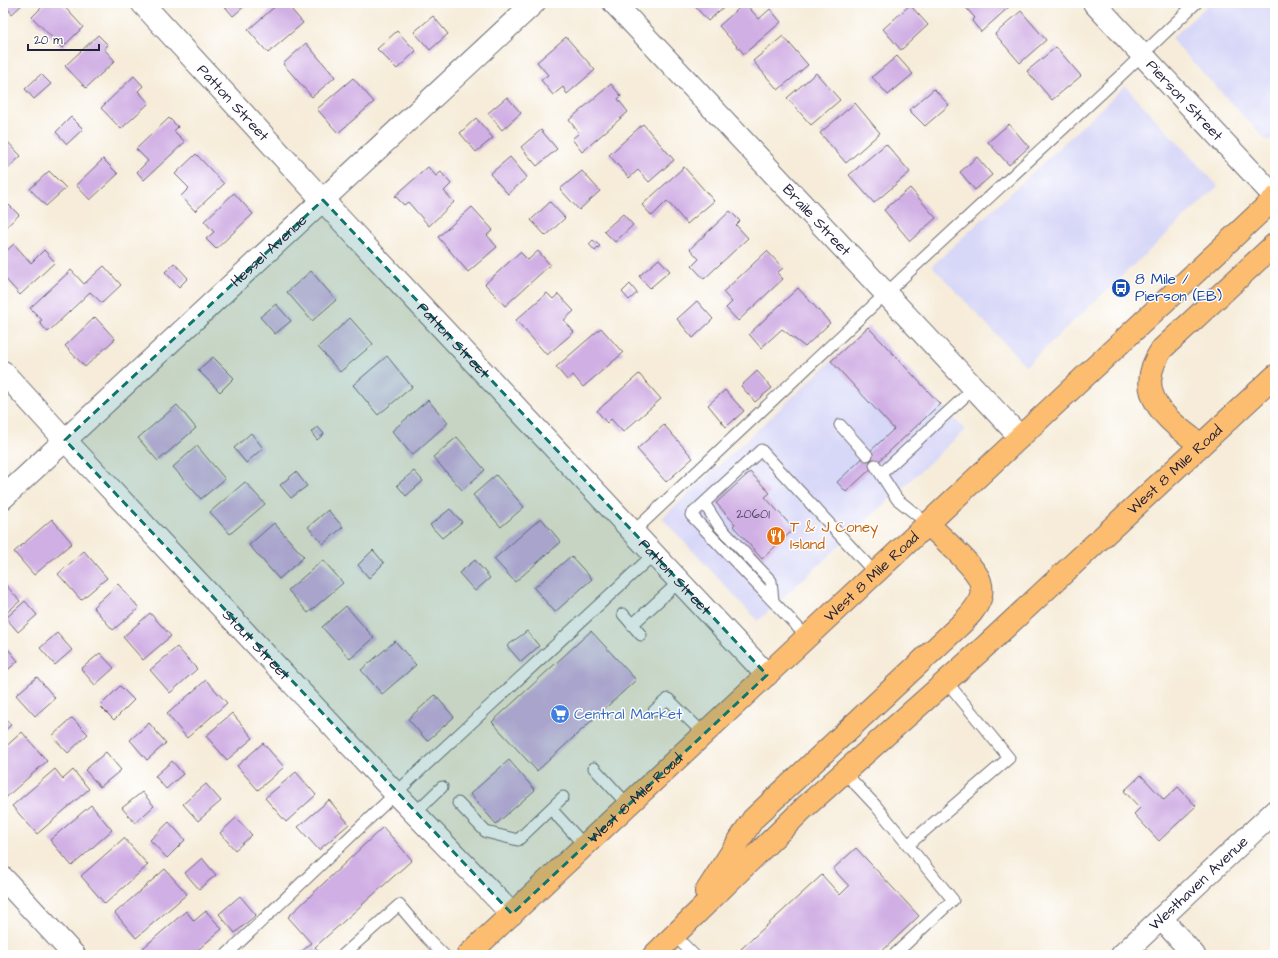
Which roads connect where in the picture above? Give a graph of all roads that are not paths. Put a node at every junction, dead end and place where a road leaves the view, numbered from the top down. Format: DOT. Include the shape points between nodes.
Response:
graph roads {
  1 [pos="142,3"];
  2 [pos="534,3"];
  3 [pos="614,3"];
  4 [pos="1094,3"];
  5 [pos="1196,3"];
  6 [pos="1142,55"];
  7 [pos="1275,197"];
  8 [pos="323,200"];
  9 [pos="1275,244"];
  10 [pos="886,294"];
  11 [pos="3,372"];
  12 [pos="1275,376"];
  13 [pos="974,388"];
  14 [pos="840,425"];
  15 [pos="1020,437"];
  16 [pos="65,440"];
  17 [pos="1202,445"];
  18 [pos="867,455"];
  19 [pos="3,498"];
  20 [pos="704,503"];
  21 [pos="928,524"];
  22 [pos="633,532"];
  23 [pos="654,554"];
  24 [pos="876,574"];
  25 [pos="679,582"];
  26 [pos="773,601"];
  27 [pos="622,614"];
  28 [pos="632,625"];
  29 [pos="641,635"];
  30 [pos="807,638"];
  31 [pos="767,675"];
  32 [pos="946,682"];
  33 [pos="654,711"];
  34 [pos="704,734"];
  35 [pos="594,768"];
  36 [pos="844,772"];
  37 [pos="442,787"];
  38 [pos="396,794"];
  39 [pos="563,797"];
  40 [pos="458,803"];
  41 [pos="628,805"];
  42 [pos="551,809"];
  43 [pos="1275,811"];
  44 [pos="415,813"];
  45 [pos="585,846"];
  46 [pos="908,846"];
  47 [pos="3,878"];
  48 [pos="512,914"];
  49 [pos="1161,918"];
  50 [pos="679,931"];
  51 [pos="74,955"];
  52 [pos="226,955"];
  53 [pos="343,955"];
  54 [pos="444,955"];
  55 [pos="468,955"];
  56 [pos="654,955"];
  57 [pos="694,955"];
  58 [pos="894,955"];
  59 [pos="1122,955"];
  60 [pos="1194,955"];
  1 -- 8 [label="street, Patton Street"];
  2 -- 8 [label="street, Hessel Avenue"];
  3 -- 10 [label="street, Braile Street"];
  4 -- 6 [label="street, Pierson Street"];
  5 -- 6 [label="lane"];
  6 -- 7 [label="street, Pierson Street"];
  6 -- 10 [label="lane"];
  7 -- 15 [label="highway, West 8 Mile Road"];
  8 -- 16 [label="street, Hessel Avenue"];
  8 -- 22 [label="street, Patton Street"];
  9 -- 17 [label="highway" via="1162,349 1155,359 1150,383 1159,408 1179,428"];
  10 -- 13 [label="street, Braile Street"];
  10 -- 22 [label="lane"];
  11 -- 16 [label="street, Stout Street"];
  12 -- 17 [label="highway, West 8 Mile Road"];
  13 -- 15 [label="street, Braile Street"];
  13 -- 21 [label="lane" via="878,469 897,499"];
  14 -- 18 [label="lane"];
  15 -- 21 [label="highway, West 8 Mile Road"];
  16 -- 19 [label="street, Hessel Avenue"];
  16 -- 38 [label="street, Stout Street"];
  17 -- 32 [label="highway, West 8 Mile Road"];
  20 -- 24 [label="lane" via="761,450"];
  20 -- 26 [label="lane" via="720,526 771,581"];
  20 -- 26 [label="lane" via="692,515"];
  21 -- 24 [label="highway, West 8 Mile Road"];
  21 -- 50 [label="highway" via="976,574 981,589 977,606 955,630 753,819"];
  22 -- 23 [label="street, Patton Street"];
  23 -- 25 [label="street, Patton Street"];
  23 -- 38 [label="lane"];
  24 -- 30 [label="highway, West 8 Mile Road"];
  25 -- 28 [label="lane"];
  25 -- 31 [label="street, Patton Street"];
  26 -- 30 [label="lane"];
  27 -- 28 [label="lane"];
  28 -- 29 [label="lane"];
  30 -- 31 [label="highway, West 8 Mile Road"];
  31 -- 34 [label="highway, West 8 Mile Road"];
  32 -- 36 [label="highway, West 8 Mile Road"];
  32 -- 46 [label="lane" via="1009,758"];
  33 -- 34 [label="lane" via="666,700"];
  34 -- 41 [label="highway, West 8 Mile Road"];
  35 -- 41 [label="lane"];
  36 -- 46 [label="lane"];
  36 -- 50 [label="highway, West 8 Mile Road"];
  37 -- 44 [label="lane"];
  38 -- 44 [label="street, Stout Street"];
  38 -- 52 [label="lane"];
  39 -- 42 [label="lane"];
  40 -- 42 [label="lane" via="486,832 518,840"];
  41 -- 45 [label="highway, West 8 Mile Road"];
  42 -- 45 [label="lane"];
  43 -- 49 [label="street, Westhaven Avenue"];
  44 -- 48 [label="street, Stout Street"];
  45 -- 48 [label="highway, West 8 Mile Road"];
  46 -- 58 [label="lane" via="953,900"];
  47 -- 51 [label="street"];
  48 -- 55 [label="highway, West 8 Mile Road"];
  49 -- 59 [label="street, Westhaven Avenue"];
  49 -- 60 [label="street"];
  50 -- 56 [label="highway, West 8 Mile Road"];
  50 -- 57 [label="lane"];
  53 -- 54 [label="lane" via="399,905"];
}
